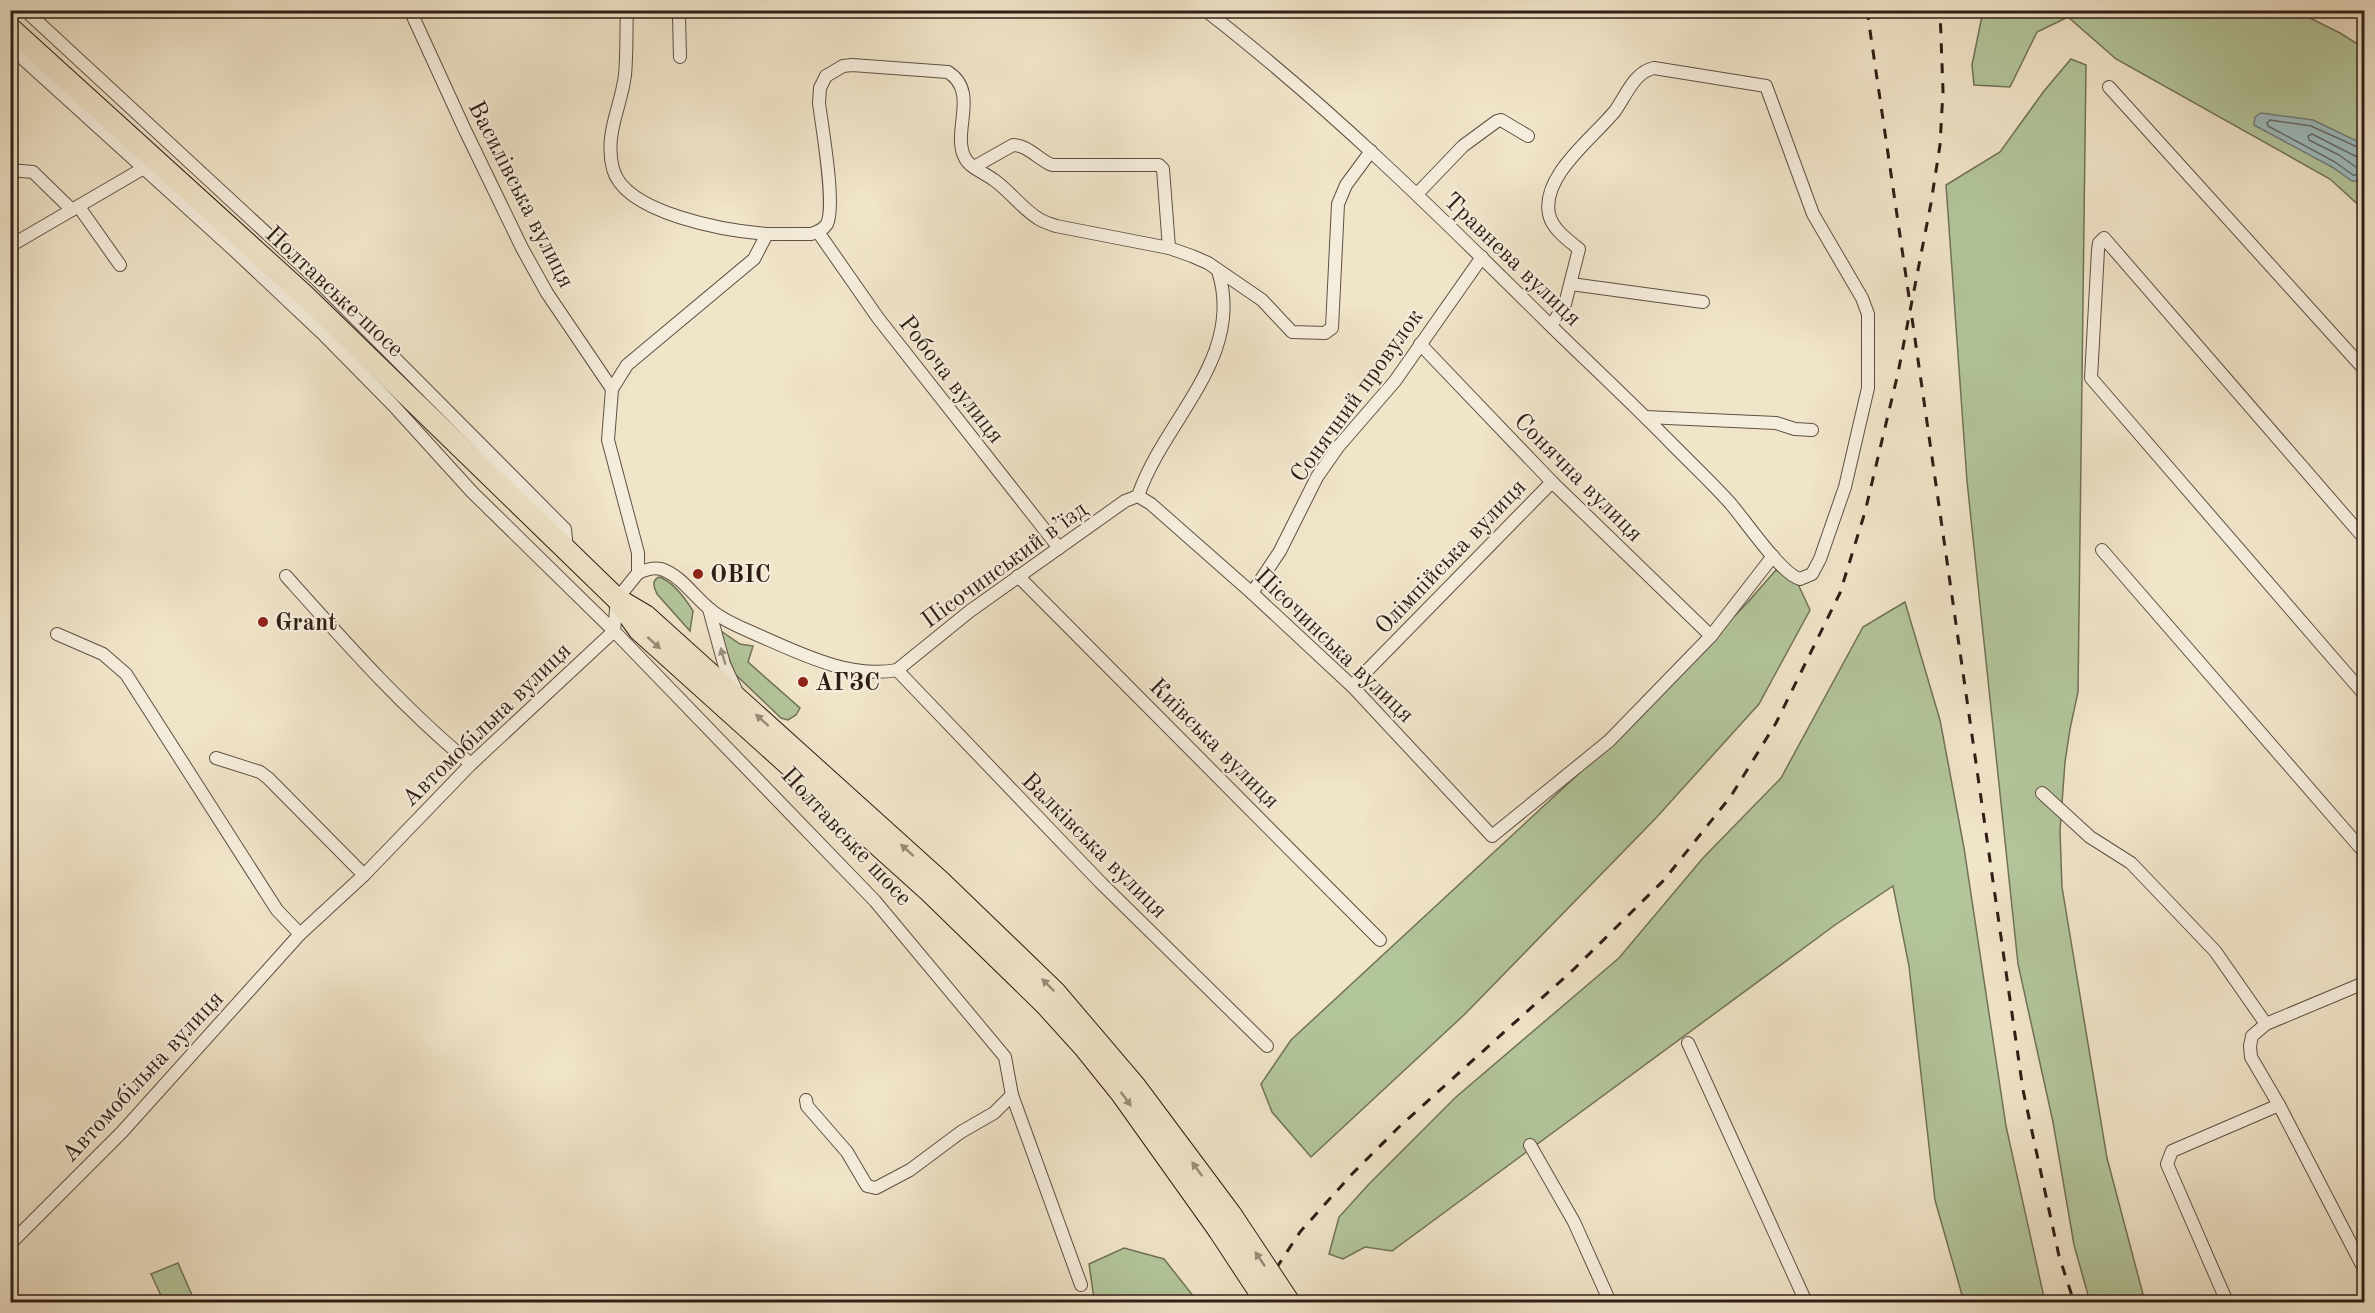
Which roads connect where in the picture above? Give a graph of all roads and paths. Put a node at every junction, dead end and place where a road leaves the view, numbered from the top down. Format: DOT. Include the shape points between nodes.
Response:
graph roads {
  1 [pos="25,10"];
  2 [pos="410,10"];
  3 [pos="627,10"];
  4 [pos="676,10"];
  5 [pos="1212,12"];
  6 [pos="10,28"];
  7 [pos="10,47"];
  8 [pos="680,57"];
  9 [pos="2109,87"];
  10 [pos="1528,136"];
  11 [pos="1371,151"];
  12 [pos="151,165"];
  13 [pos="974,167"];
  14 [pos="10,170"];
  15 [pos="1417,194"];
  16 [pos="76,208"];
  17 [pos="818,232"];
  18 [pos="767,234"];
  19 [pos="10,246"];
  20 [pos="1169,248"];
  21 [pos="1482,257"];
  22 [pos="120,266"];
  23 [pos="1218,271"];
  24 [pos="1571,285"];
  25 [pos="1703,302"];
  26 [pos="1551,326"];
  27 [pos="1420,344"];
  28 [pos="2364,369"];
  29 [pos="612,389"];
  30 [pos="1646,417"];
  31 [pos="1812,430"];
  32 [pos="1552,482"];
  33 [pos="1138,496"];
  34 [pos="2364,537"];
  35 [pos="1059,548"];
  36 [pos="2102,550"];
  37 [pos="568,551"];
  38 [pos="1773,556"];
  39 [pos="638,573"];
  40 [pos="286,576"];
  41 [pos="1018,576"];
  42 [pos="1252,593"];
  43 [pos="616,599"];
  44 [pos="709,609"];
  45 [pos="614,631"];
  46 [pos="57,634"];
  47 [pos="1711,636"];
  48 [pos="897,670"];
  49 [pos="1352,686"];
  50 [pos="2364,694"];
  51 [pos="741,701"];
  52 [pos="216,758"];
  53 [pos="471,764"];
  54 [pos="2042,793"];
  55 [pos="2364,852"];
  56 [pos="364,875"];
  57 [pos="300,934"];
  58 [pos="1380,940"];
  59 [pos="2364,983"];
  60 [pos="2266,1024"];
  61 [pos="1688,1042"];
  62 [pos="1267,1046"];
  63 [pos="1012,1095"];
  64 [pos="806,1100"];
  65 [pos="2279,1105"];
  66 [pos="1530,1145"];
  67 [pos="1225,1222"];
  68 [pos="10,1244"];
  69 [pos="2364,1269"];
  70 [pos="1081,1285"];
  71 [pos="1266,1302"];
  72 [pos="1289,1302"];
  73 [pos="1610,1302"];
  74 [pos="1806,1302"];
  75 [pos="2227,1302"];
  1 -- 37 [label="street" via="315,278 565,529"];
  2 -- 29 [label="street, Василівська вулиця" via="522,248 547,293"];
  3 -- 18 [label="street" via="625,73 610,139 617,180 624,189 674,216"];
  4 -- 8 [label="street"];
  5 -- 11 [label="street, Травнева вулиця"];
  6 -- 12 [label="highway, Полтавське шосе"];
  7 -- 12 [label="street, Полтавське шосе"];
  9 -- 28 [label="street"];
  10 -- 15 [label="street" via="1497,121 1463,146"];
  11 -- 15 [label="street, Травнева вулиця"];
  11 -- 23 [label="street" via="1346,185 1338,204 1330,331 1292,332 1262,300"];
  12 -- 16 [label="street"];
  12 -- 37 [label="highway, Полтавське шосе" via="304,295"];
  12 -- 45 [label="street, Полтавське шосе"];
  13 -- 17 [label="street" via="964,157 962,89 955,77 948,72 852,65 837,68 826,76 820,88 830,206 827,223"];
  13 -- 20 [label="street" via="996,181 1038,219"];
  13 -- 20 [label="street" via="1013,145 1020,145 1052,165 1159,165 1163,169"];
  14 -- 16 [label="street" via="33,172"];
  15 -- 21 [label="street, Травнева вулиця"];
  16 -- 19 [label="street"];
  16 -- 22 [label="street"];
  17 -- 18 [label="street"];
  17 -- 35 [label="street, Робоча вулиця" via="878,318"];
  18 -- 29 [label="street" via="754,259 627,365"];
  20 -- 23 [label="street"];
  21 -- 26 [label="street, Травнева вулиця"];
  21 -- 27 [label="street, Сонячний провулок"];
  23 -- 33 [label="street" via="1224,305 1218,345"];
  24 -- 25 [label="street"];
  24 -- 26 [label="street" via="1563,309"];
  24 -- 38 [label="street, Травнева вулиця" via="1578,249 1553,225 1550,196 1567,164 1613,113 1641,74 1654,68 1766,86 1813,214 1862,298 1868,314 1869,345 1868,388 1845,487 1820,560 1812,574 1800,579"];
  26 -- 30 [label="street, Травнева вулиця"];
  27 -- 32 [label="street, Сонячна вулиця"];
  27 -- 42 [label="street, Сонячний провулок" via="1317,477 1280,550"];
  29 -- 39 [label="street" via="608,440 638,553"];
  30 -- 31 [label="street" via="1776,423"];
  30 -- 38 [label="street, Травнева вулиця" via="1730,503"];
  32 -- 47 [label="street, Сонячна вулиця"];
  32 -- 49 [label="street, Олімпійська вулиця"];
  33 -- 35 [label="street, Пісочинський в’їзд"];
  33 -- 42 [label="street, Пісочинська вулиця"];
  34 -- 50 [label="street" via="2104,238 2098,250 2091,378"];
  35 -- 41 [label="street, Пісочинський в’їзд"];
  36 -- 55 [label="street"];
  37 -- 43 [label="highway, Полтавське шосе"];
  38 -- 47 [label="street"];
  39 -- 43 [label="street"];
  39 -- 44 [label="street" via="658,568 668,573"];
  40 -- 53 [label="street" via="360,660"];
  41 -- 48 [label="street, Пісочинський в’їзд"];
  41 -- 58 [label="street, Київська вулиця"];
  42 -- 49 [label="street, Пісочинська вулиця"];
  43 -- 45 [label="street"];
  43 -- 51 [label="highway" via="646,616"];
  43 -- 67 [label="highway, one-way" via="639,630 930,892 1045,1004"];
  44 -- 48 [label="street" via="817,659 862,671"];
  51 -- 44 [label="street, one-way" via="724,664"];
  45 -- 53 [label="street, Автомобільна вулиця"];
  45 -- 63 [label="street, Полтавське шосе" via="875,901 1005,1057"];
  46 -- 57 [label="street" via="103,654 126,674 278,910"];
  47 -- 49 [label="street, Пісочинська вулиця" via="1609,741 1492,836"];
  48 -- 62 [label="street, Валківська вулиця" via="1100,882"];
  67 -- 51 [label="highway, one-way" via="1135,1086 1055,992 940,881"];
  52 -- 56 [label="street" via="268,778"];
  53 -- 56 [label="street, Автомобільна вулиця"];
  54 -- 60 [label="street" via="2090,837 2131,863 2215,951"];
  56 -- 57 [label="street, Автомобільна вулиця"];
  57 -- 68 [label="street, Автомобільна вулиця" via="122,1132"];
  59 -- 60 [label="street"];
  60 -- 65 [label="street" via="2252,1036 2251,1057"];
  61 -- 74 [label="street"];
  63 -- 64 [label="street" via="994,1113 910,1170 876,1188 862,1180 847,1152"];
  63 -- 70 [label="street, Полтавське шосе"];
  65 -- 69 [label="street"];
  65 -- 75 [label="street" via="2172,1151 2167,1164"];
  66 -- 73 [label="street" via="1574,1222"];
  67 -- 71 [label="highway, bridge"];
  72 -- 67 [label="highway, one-way, bridge"];
}
